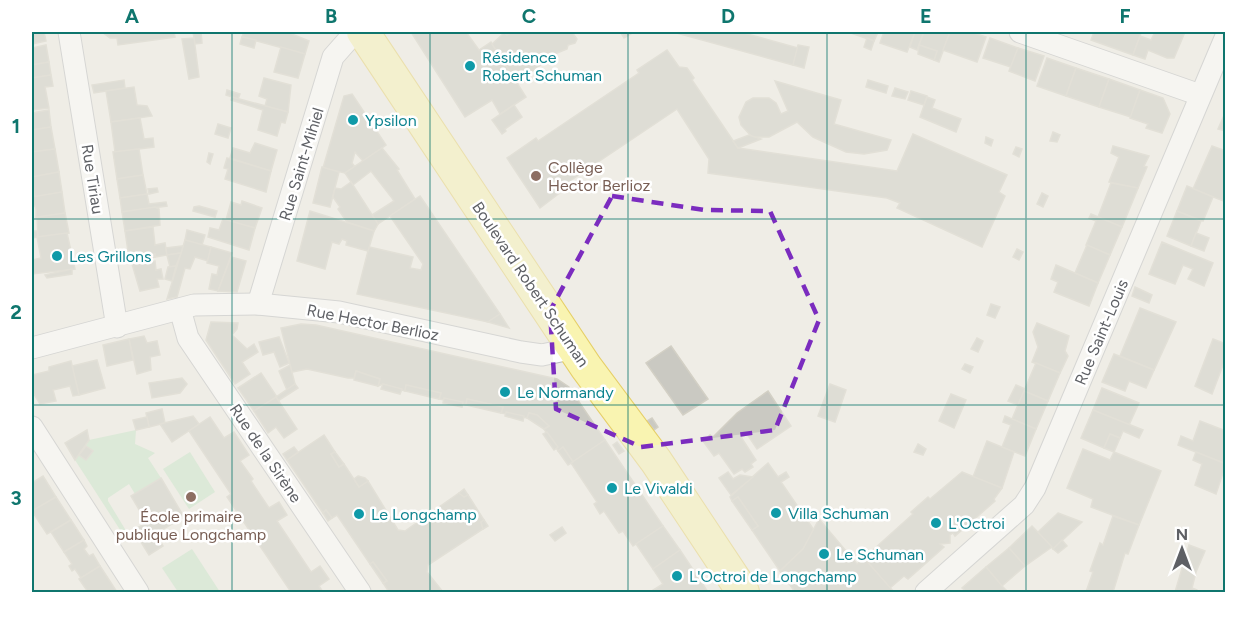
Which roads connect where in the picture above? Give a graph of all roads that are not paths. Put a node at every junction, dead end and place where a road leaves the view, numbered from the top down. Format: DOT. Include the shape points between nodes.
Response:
graph roads {
  1 [pos="69,32"];
  2 [pos="355,32"];
  3 [pos="363,32"];
  4 [pos="1020,32"];
  5 [pos="1226,36"];
  6 [pos="1200,95"];
  7 [pos="258,304"];
  8 [pos="180,309"];
  9 [pos="117,327"];
  10 [pos="32,348"];
  11 [pos="574,348"];
  12 [pos="32,427"];
  13 [pos="138,592"];
  14 [pos="360,592"];
  15 [pos="743,592"];
  16 [pos="926,592"];
  1 -- 9 [label="street, Rue Tiriau"];
  2 -- 7 [label="street, Rue Saint-Mihiel" via="333,57"];
  3 -- 11 [label="main road, Boulevard Robert Schuman"];
  4 -- 6 [label="street"];
  5 -- 6 [label="street, Rue Saint-Louis"];
  6 -- 16 [label="street, Rue Saint-Louis" via="1035,488 1024,505"];
  7 -- 8 [label="street, Rue Hector Berlioz" via="194,305"];
  7 -- 11 [label="street, Rue Hector Berlioz" via="339,312 542,355"];
  8 -- 9 [label="street, Rue Hector Berlioz"];
  8 -- 14 [label="street, Rue de la Sirène" via="188,338"];
  9 -- 10 [label="street, Rue Hector Berlioz"];
  11 -- 15 [label="main road, Boulevard Robert Schuman" via="656,461"];
  12 -- 13 [label="street"];
}
